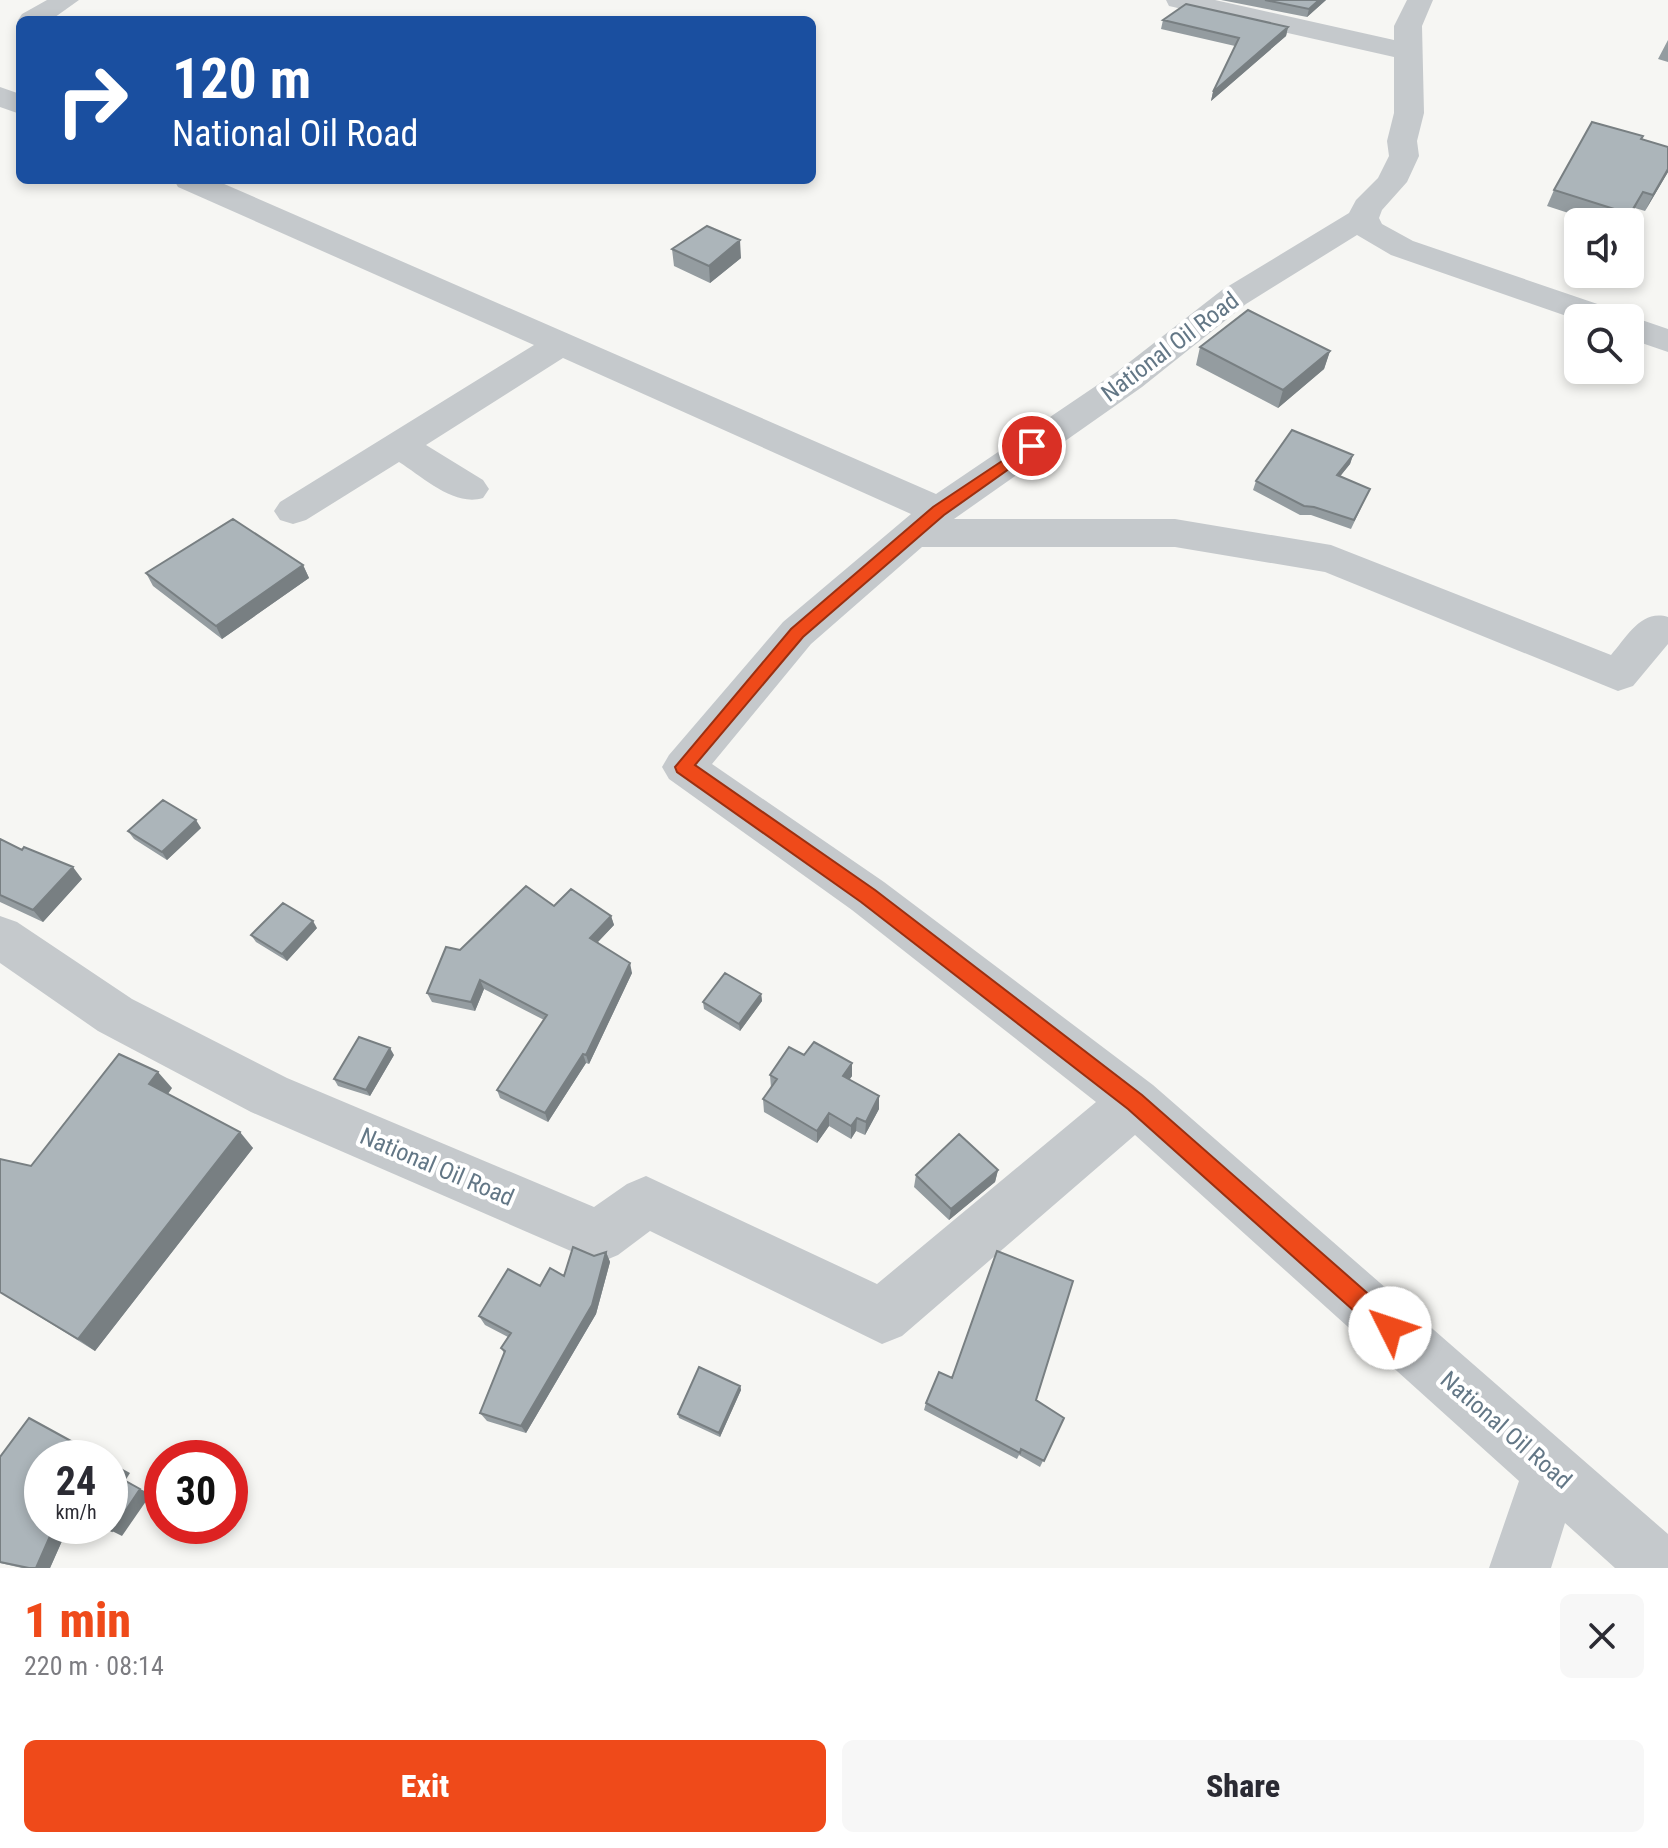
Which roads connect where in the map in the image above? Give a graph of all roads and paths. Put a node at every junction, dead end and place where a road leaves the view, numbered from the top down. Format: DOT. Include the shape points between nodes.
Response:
graph roads {
  1 [pos="66,0"];
  2 [pos="1179,0"];
  3 [pos="1420,0"];
  4 [pos="39,16"];
  5 [pos="1408,52"];
  6 [pos="198,184"];
  7 [pos="1363,218"];
  8 [pos="1565,304"];
  9 [pos="1644,332"];
  10 [pos="1668,341"];
  11 [pos="561,344"];
  12 [pos="399,445"];
  13 [pos="470,489"];
  14 [pos="293,511"];
  15 [pos="926,522"];
  16 [pos="1657,629"];
  17 [pos="0,937"];
  18 [pos="1135,1102"];
  19 [pos="1552,1471"];
  20 [pos="1520,1568"];
  21 [pos="1661,1568"];
  1 -- 4 [label="street"];
  2 -- 5 [label="street"];
  3 -- 5 [label="street" via="1408,26"];
  5 -- 7 [label="street" via="1404,156 1392,182"];
  6 -- 11 [label="street"];
  7 -- 8 [label="street" via="1369,230 1402,248"];
  7 -- 15 [label="street, National Oil Road" via="1234,297 1130,379"];
  9 -- 10 [label="street"];
  11 -- 12 [label="street"];
  11 -- 15 [label="street"];
  12 -- 13 [label="street"];
  12 -- 14 [label="street"];
  15 -- 16 [label="street" via="1175,533 1331,559 1618,675"];
  15 -- 18 [label="street, National Oil Road" via="797,633 684,767 868,896"];
  17 -- 18 [label="street, National Oil Road" via="115,1015 283,1101 599,1236 646,1202 882,1316"];
  18 -- 19 [label="street, National Oil Road"];
  19 -- 20 [label="street"];
  19 -- 21 [label="street, National Oil Road"];
}
